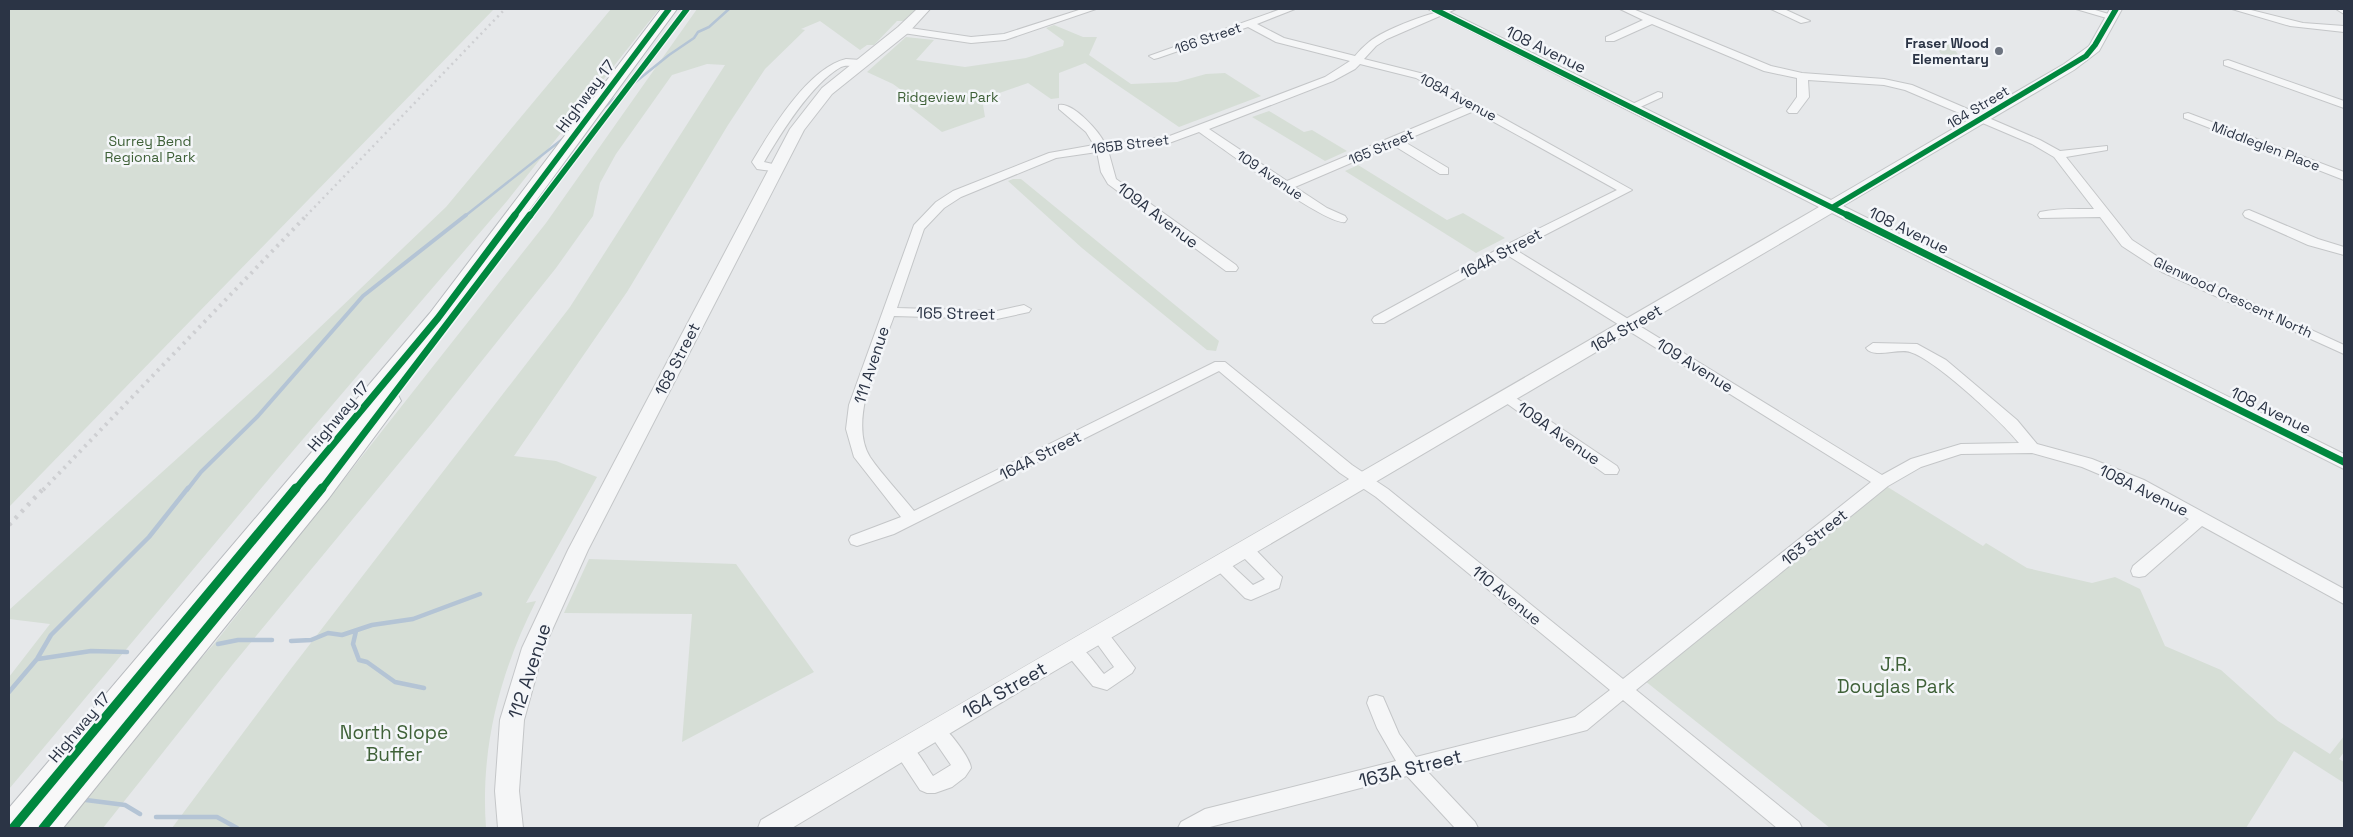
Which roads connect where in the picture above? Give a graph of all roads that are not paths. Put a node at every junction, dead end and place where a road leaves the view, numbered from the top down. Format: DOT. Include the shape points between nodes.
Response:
graph roads {
  1 [pos="669,9"];
  2 [pos="688,9"];
  3 [pos="924,9"];
  4 [pos="1091,9"];
  5 [pos="1290,9"];
  6 [pos="1625,9"];
  7 [pos="1776,9"];
  8 [pos="2080,9"];
  9 [pos="2237,9"];
  10 [pos="1442,10"];
  11 [pos="2113,12"];
  12 [pos="1652,20"];
  13 [pos="1805,21"];
  14 [pos="1250,24"];
  15 [pos="2339,29"];
  16 [pos="903,30"];
  17 [pos="2344,36"];
  18 [pos="1610,39"];
  19 [pos="1154,56"];
  20 [pos="1359,60"];
  21 [pos="2228,63"];
  22 [pos="1884,69"];
  23 [pos="1802,76"];
  24 [pos="1884,82"];
  25 [pos="1658,95"];
  26 [pos="2344,105"];
  27 [pos="1476,106"];
  28 [pos="1063,107"];
  29 [pos="1632,107"];
  30 [pos="1793,110"];
  31 [pos="2188,116"];
  32 [pos="1982,119"];
  33 [pos="1202,129"];
  34 [pos="578,141"];
  35 [pos="1394,141"];
  36 [pos="1102,148"];
  37 [pos="2103,148"];
  38 [pos="2058,155"];
  39 [pos="1444,171"];
  40 [pos="2344,176"];
  41 [pos="1287,186"];
  42 [pos="1626,190"];
  43 [pos="1833,207"];
  44 [pos="2103,213"];
  45 [pos="2249,214"];
  46 [pos="2044,215"];
  47 [pos="1341,219"];
  48 [pos="1507,250"];
  49 [pos="2344,251"];
  50 [pos="1231,268"];
  51 [pos="1024,310"];
  52 [pos="888,312"];
  53 [pos="1378,320"];
  54 [pos="1631,325"];
  55 [pos="1873,348"];
  56 [pos="2344,350"];
  57 [pos="1220,365"];
  58 [pos="1507,397"];
  59 [pos="2032,448"];
  60 [pos="2344,462"];
  61 [pos="1611,470"];
  62 [pos="1365,481"];
  63 [pos="1882,482"];
  64 [pos="2201,518"];
  65 [pos="912,519"];
  66 [pos="857,540"];
  67 [pos="1245,549"];
  68 [pos="578,550"];
  69 [pos="1219,564"];
  70 [pos="2139,571"];
  71 [pos="2344,597"];
  72 [pos="1099,634"];
  73 [pos="1072,650"];
  74 [pos="1623,691"];
  75 [pos="1376,703"];
  76 [pos="936,730"];
  77 [pos="903,750"];
  78 [pos="1410,768"];
  79 [pos="13,828"];
  80 [pos="43,828"];
  81 [pos="510,828"];
  82 [pos="772,828"];
  83 [pos="1188,828"];
  84 [pos="1468,828"];
  85 [pos="1792,828"];
  1 -- 34 [label="highway, Highway 17"];
  2 -- 34 [label="highway, Highway 17"];
  3 -- 16 [label="street, 168 Street"];
  4 -- 16 [label="street" via="1005,36 971,40"];
  5 -- 14 [label="street, 166 Street"];
  6 -- 12 [label="street, Glenwood Crescent North"];
  7 -- 13 [label="street"];
  8 -- 11 [label="street"];
  9 -- 15 [label="street" via="2280,22"];
  10 -- 20 [label="street, 165B Street" via="1383,37 1372,44"];
  10 -- 29 [label="street, 108 Avenue"];
  11 -- 32 [label="street, 164 Street" via="2097,44 2086,56"];
  12 -- 18 [label="street"];
  12 -- 23 [label="street, Glenwood Crescent North" via="1746,61"];
  14 -- 19 [label="street, 166 Street"];
  14 -- 20 [label="street, 108A Avenue" via="1280,40"];
  15 -- 17 [label="street"];
  16 -- 68 [label="street, 168 Street" via="827,91 797,129"];
  20 -- 27 [label="street, 108A Avenue" via="1420,76"];
  20 -- 33 [label="street, 165B Street" via="1329,79"];
  21 -- 26 [label="street"];
  22 -- 24 [label="street"];
  23 -- 24 [label="street, Glenwood Crescent North"];
  23 -- 30 [label="street" via="1803,97"];
  24 -- 32 [label="street, Glenwood Crescent North" via="1908,88"];
  25 -- 29 [label="street"];
  27 -- 35 [label="street, 165 Street"];
  27 -- 42 [label="street, 108A Avenue"];
  28 -- 36 [label="street, 109A Avenue" via="1094,133"];
  29 -- 43 [label="street, 108 Avenue"];
  31 -- 40 [label="street, Middleglen Place"];
  32 -- 38 [label="street, Glenwood Crescent North"];
  32 -- 43 [label="street, 164 Street"];
  33 -- 36 [label="street, 165B Street" via="1169,140"];
  33 -- 41 [label="street, 109 Avenue"];
  34 -- 79 [label="highway, Highway 17" via="438,318"];
  34 -- 80 [label="highway, Highway 17" via="320,491"];
  35 -- 39 [label="street"];
  35 -- 41 [label="street, 165 Street"];
  36 -- 50 [label="street, 109A Avenue" via="1105,170 1112,180"];
  36 -- 52 [label="street, 165B Street" via="1053,155 975,185 940,205 918,228"];
  37 -- 38 [label="street"];
  38 -- 44 [label="street, Glenwood Crescent North"];
  41 -- 47 [label="street, 109 Avenue" via="1323,211"];
  42 -- 48 [label="street, 164A Street"];
  43 -- 54 [label="street, 164 Street"];
  43 -- 60 [label="street, 108 Avenue"];
  44 -- 46 [label="street"];
  44 -- 56 [label="street, Glenwood Crescent North" via="2127,243 2167,269"];
  45 -- 49 [label="street" via="2313,242"];
  48 -- 53 [label="street, 164A Street"];
  48 -- 54 [label="street, 109 Avenue"];
  51 -- 52 [label="street, 165 Street" via="997,315"];
  52 -- 65 [label="street, 111 Avenue" via="856,405 854,429 862,457"];
  54 -- 58 [label="street, 164 Street"];
  54 -- 63 [label="street, 109 Avenue"];
  55 -- 59 [label="street" via="1912,347 1941,363 2012,424"];
  57 -- 62 [label="street, 110 Avenue"];
  57 -- 65 [label="street, 164A Street"];
  58 -- 61 [label="street, 109A Avenue"];
  58 -- 62 [label="street, 164 Street"];
  59 -- 63 [label="street, 163 Street" via="1962,449 1916,463"];
  59 -- 64 [label="street, 108A Avenue" via="2087,463 2129,480"];
  62 -- 67 [label="street, 164 Street"];
  62 -- 74 [label="street, 110 Avenue"];
  63 -- 74 [label="street, 163 Street"];
  64 -- 70 [label="street"];
  64 -- 71 [label="street, 108A Avenue"];
  65 -- 66 [label="street, 164A Street"];
  67 -- 69 [label="street, 164 Street"];
  67 -- 69 [label="street" via="1274,577 1273,583 1251,593"];
  68 -- 81 [label="street, 112 Avenue" via="533,648 518,692 509,756"];
  69 -- 72 [label="street, 164 Street"];
  72 -- 73 [label="street, 164 Street"];
  72 -- 73 [label="street" via="1126,668 1107,682 1099,681"];
  73 -- 76 [label="street, 164 Street"];
  74 -- 78 [label="street, 163A Street" via="1580,724"];
  74 -- 85 [label="street, 110 Avenue"];
  75 -- 78 [label="street" via="1384,725"];
  76 -- 77 [label="street, 164 Street"];
  76 -- 77 [label="street" via="961,764 958,771 937,784 927,784"];
  77 -- 82 [label="street, 164 Street"];
  78 -- 83 [label="street, 163A Street" via="1206,818"];
  78 -- 84 [label="street"];
}
